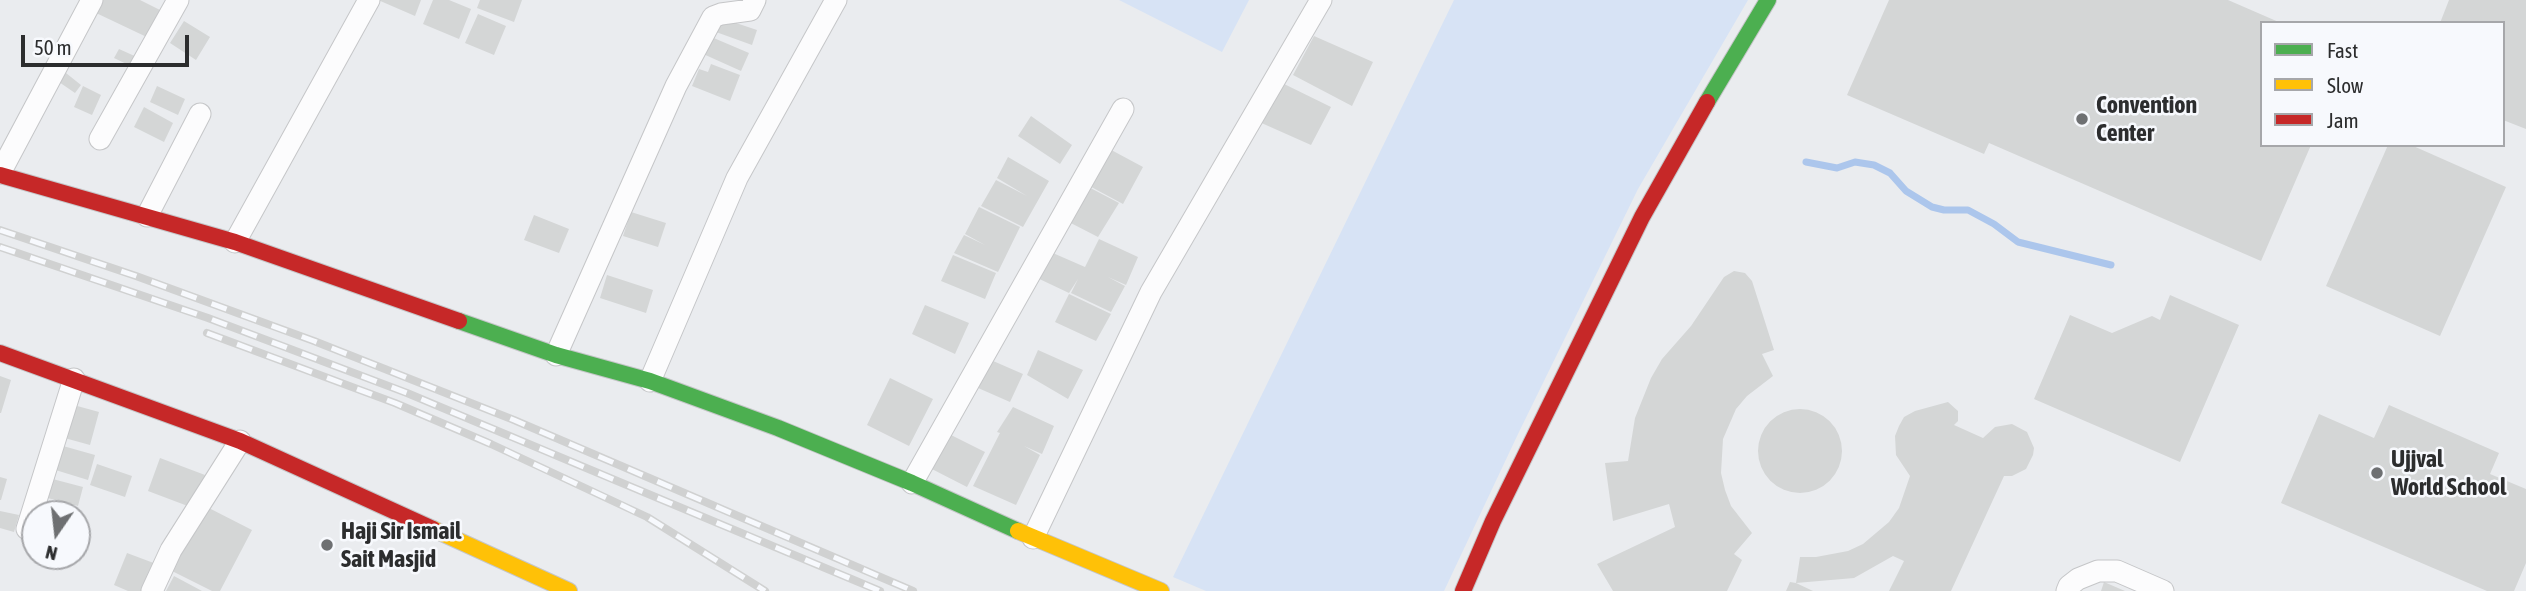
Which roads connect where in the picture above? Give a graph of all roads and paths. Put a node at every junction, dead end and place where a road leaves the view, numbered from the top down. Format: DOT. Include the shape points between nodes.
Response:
graph roads {
  1 [pos="92,0"];
  2 [pos="178,0"];
  3 [pos="369,0"];
  4 [pos="755,0"];
  5 [pos="836,0"];
  6 [pos="1321,0"];
  7 [pos="1768,0"];
  8 [pos="1122,109"];
  9 [pos="200,114"];
  10 [pos="100,139"];
  11 [pos="0,174"];
  12 [pos="147,216"];
  13 [pos="235,242"];
  14 [pos="0,353"];
  15 [pos="556,355"];
  16 [pos="74,379"];
  17 [pos="650,381"];
  18 [pos="240,441"];
  19 [pos="912,483"];
  20 [pos="36,500"];
  21 [pos="1033,538"];
  22 [pos="152,591"];
  23 [pos="569,591"];
  24 [pos="1161,591"];
  25 [pos="1463,591"];
  26 [pos="2067,591"];
  27 [pos="2163,591"];
  1 -- 11 [label="street"];
  2 -- 10 [label="street"];
  3 -- 13 [label="street"];
  4 -- 15 [label="street" via="750,10 713,17 676,86"];
  5 -- 17 [label="street" via="737,178"];
  6 -- 21 [label="street" via="1151,292"];
  7 -- 25 [label="street" via="1642,216"];
  8 -- 19 [label="street"];
  9 -- 12 [label="street"];
  11 -- 12 [label="street"];
  12 -- 13 [label="street"];
  13 -- 15 [label="street"];
  14 -- 16 [label="street"];
  15 -- 17 [label="street"];
  16 -- 18 [label="street"];
  16 -- 20 [label="street"];
  17 -- 19 [label="street"];
  18 -- 22 [label="street" via="171,550"];
  18 -- 23 [label="street"];
  19 -- 21 [label="street"];
  21 -- 24 [label="street"];
  26 -- 27 [label="street" via="2078,579 2098,571 2117,571"];
}
